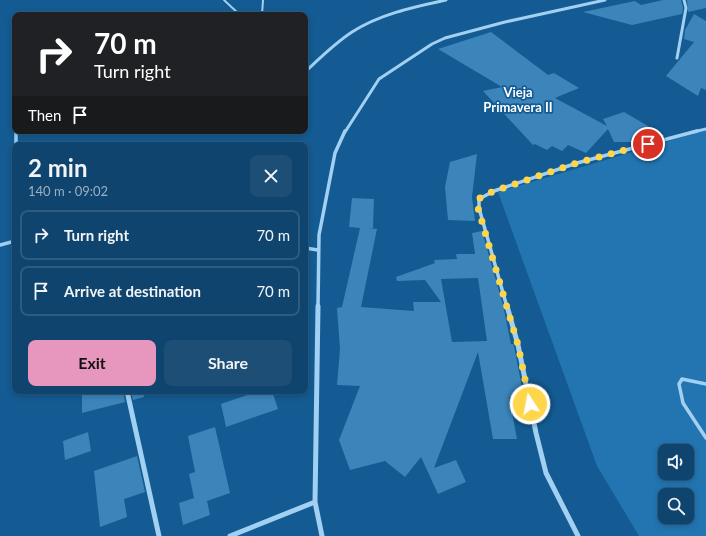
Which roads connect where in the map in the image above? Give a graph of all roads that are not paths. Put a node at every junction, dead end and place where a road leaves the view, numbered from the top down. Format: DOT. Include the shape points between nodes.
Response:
graph roads {
  1 [pos="224,0"];
  2 [pos="263,0"];
  3 [pos="446,0"];
  4 [pos="605,0"];
  5 [pos="684,0"];
  6 [pos="237,12"];
  7 [pos="262,12"];
  8 [pos="677,58"];
  9 [pos="308,69"];
  10 [pos="706,129"];
  11 [pos="12,242"];
  12 [pos="0,245"];
  13 [pos="308,248"];
  14 [pos="318,250"];
  15 [pos="706,384"];
  16 [pos="128,394"];
  17 [pos="706,438"];
  18 [pos="315,502"];
  19 [pos="159,536"];
  20 [pos="230,536"];
  21 [pos="322,536"];
  22 [pos="578,536"];
  1 -- 6 [label="lane"];
  2 -- 7 [label="lane"];
  3 -- 9 [label="street" via="404,9 360,27"];
  4 -- 14 [label="street" via="445,38 383,76 350,124 335,153 318,235"];
  5 -- 8 [label="street" via="686,8"];
  10 -- 22 [label="street" via="577,163 494,191 478,199 478,208 518,345 546,473"];
  11 -- 12 [label="street"];
  13 -- 14 [label="street"];
  14 -- 18 [label="street"];
  15 -- 17 [label="lane" via="682,379 678,384 683,403"];
  16 -- 19 [label="street"];
  18 -- 20 [label="street"];
  18 -- 21 [label="street"];
}
